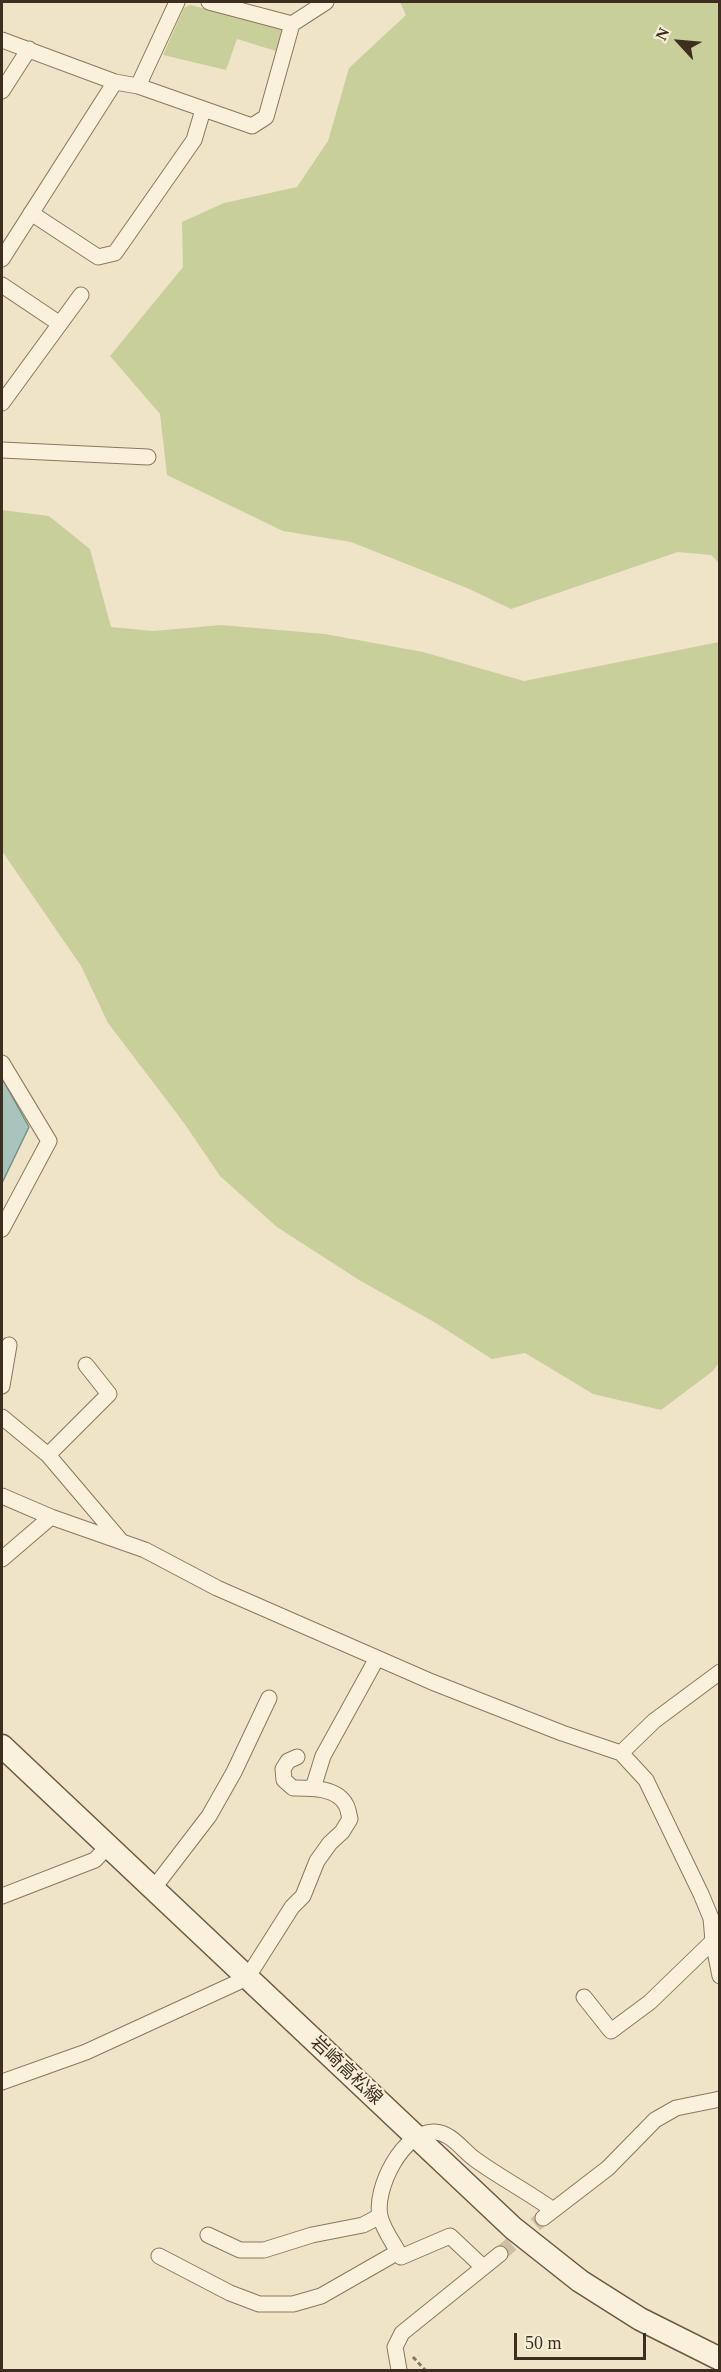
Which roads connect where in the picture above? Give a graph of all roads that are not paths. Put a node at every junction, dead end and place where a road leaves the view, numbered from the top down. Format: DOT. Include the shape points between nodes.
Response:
graph roads {
  1 [pos="177,2"];
  2 [pos="209,2"];
  3 [pos="326,2"];
  4 [pos="292,24"];
  5 [pos="2,40"];
  6 [pos="29,49"];
  7 [pos="115,82"];
  8 [pos="138,86"];
  9 [pos="2,91"];
  10 [pos="203,110"];
  11 [pos="31,213"];
  12 [pos="2,259"];
  13 [pos="2,285"];
  14 [pos="81,295"];
  15 [pos="60,324"];
  16 [pos="6,387"];
  17 [pos="2,403"];
  18 [pos="2,450"];
  19 [pos="148,457"];
  20 [pos="2,1063"];
  21 [pos="2,1229"];
  22 [pos="9,1345"];
  23 [pos="86,1365"];
  24 [pos="2,1386"];
  25 [pos="2,1417"];
  26 [pos="48,1455"];
  27 [pos="2,1496"];
  28 [pos="51,1517"];
  29 [pos="121,1541"];
  30 [pos="2,1559"];
  31 [pos="377,1658"];
  32 [pos="720,1672"];
  33 [pos="269,1698"];
  34 [pos="2,1746"];
  35 [pos="621,1753"];
  36 [pos="297,1757"];
  37 [pos="313,1788"];
  38 [pos="108,1846"];
  39 [pos="153,1889"];
  40 [pos="2,1896"];
  41 [pos="713,1941"];
  42 [pos="720,1976"];
  43 [pos="247,1978"];
  44 [pos="584,1997"];
  45 [pos="2,2082"];
  46 [pos="720,2099"];
  47 [pos="416,2137"];
  48 [pos="380,2216"];
  49 [pos="208,2235"];
  50 [pos="398,2252"];
  51 [pos="500,2254"];
  52 [pos="159,2256"];
  53 [pos="483,2267"];
  54 [pos="720,2359"];
  55 [pos="399,2370"];
  1 -- 8 [label="street"];
  2 -- 4 [label="street"];
  3 -- 4 [label="street"];
  4 -- 10 [label="street" via="266,117 252,126"];
  5 -- 6 [label="street"];
  6 -- 7 [label="street"];
  6 -- 9 [label="street"];
  7 -- 8 [label="street"];
  7 -- 11 [label="street"];
  8 -- 10 [label="street"];
  10 -- 11 [label="street" via="194,140 115,253 98,257"];
  11 -- 12 [label="street"];
  13 -- 15 [label="street"];
  14 -- 15 [label="street"];
  15 -- 16 [label="street"];
  16 -- 17 [label="street"];
  18 -- 19 [label="street"];
  20 -- 21 [label="street" via="49,1142"];
  22 -- 24 [label="street"];
  23 -- 26 [label="street" via="109,1394"];
  25 -- 26 [label="street"];
  26 -- 29 [label="street"];
  27 -- 28 [label="street"];
  28 -- 29 [label="street"];
  28 -- 30 [label="street"];
  29 -- 31 [label="street"];
  31 -- 35 [label="street"];
  31 -- 37 [label="street" via="323,1756"];
  32 -- 35 [label="street" via="654,1721"];
  33 -- 39 [label="street" via="208,1816"];
  34 -- 38 [label="main road, 岩崎高松線"];
  35 -- 41 [label="street" via="646,1780 665,1816 711,1918"];
  36 -- 37 [label="street" via="283,1769 284,1780 293,1788"];
  37 -- 43 [label="street" via="335,1794 346,1804 350,1819 317,1861 303,1896"];
  38 -- 39 [label="main road, 岩崎高松線"];
  38 -- 40 [label="street" via="95,1860"];
  39 -- 43 [label="main road, 岩崎高松線"];
  41 -- 42 [label="street"];
  41 -- 44 [label="street" via="650,2002 611,2031"];
  43 -- 45 [label="street" via="86,2052"];
  43 -- 47 [label="main road, 岩崎高松線"];
  46 -- 47 [label="street" via="676,2108 655,2120 608,2168 548,2214 449,2137 434,2132"];
  47 -- 48 [label="street" via="384,2178"];
  47 -- 54 [label="main road, 岩崎高松線" via="513,2228 580,2282 640,2319"];
  48 -- 49 [label="street" via="363,2225 264,2250 240,2250"];
  48 -- 50 [label="street"];
  50 -- 52 [label="street" via="321,2296 293,2304 259,2304"];
  50 -- 53 [label="street" via="401,2257 450,2236"];
  51 -- 53 [label="street"];
  53 -- 55 [label="street" via="402,2334 395,2346"];
}
